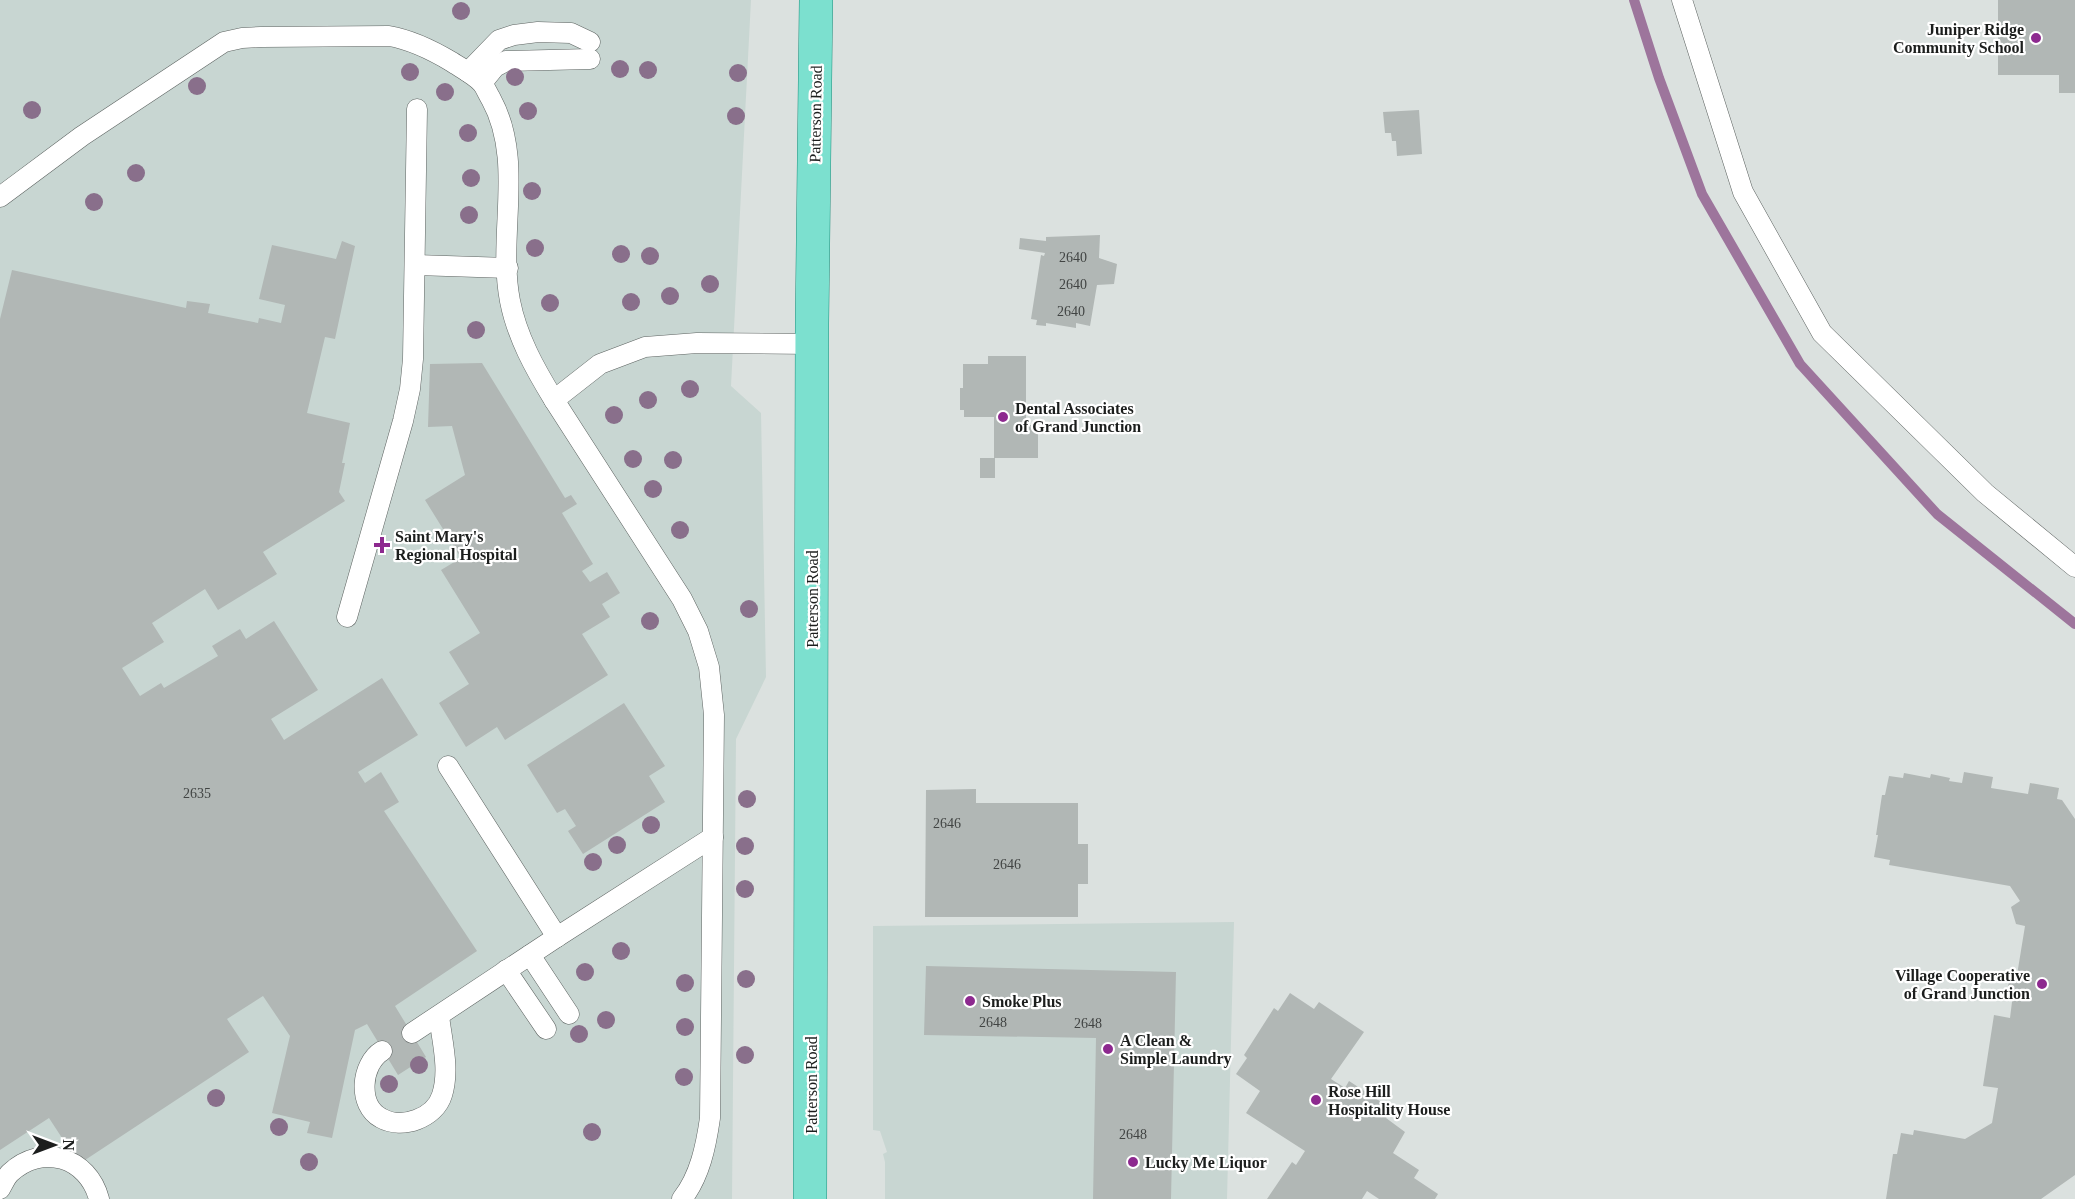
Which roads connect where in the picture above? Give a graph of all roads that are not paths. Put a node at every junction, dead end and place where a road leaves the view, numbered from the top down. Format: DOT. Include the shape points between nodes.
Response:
graph roads {
  1 [pos="816,0"];
  2 [pos="1682,0"];
  3 [pos="475,78"];
  4 [pos="417,109"];
  5 [pos="0,197"];
  6 [pos="416,266"];
  7 [pos="508,268"];
  8 [pos="812,344"];
  9 [pos="554,400"];
  10 [pos="2075,567"];
  11 [pos="346,617"];
  12 [pos="448,766"];
  13 [pos="712,837"];
  14 [pos="557,936"];
  15 [pos="530,955"];
  16 [pos="506,970"];
  17 [pos="569,1014"];
  18 [pos="439,1017"];
  19 [pos="546,1029"];
  20 [pos="412,1033"];
  21 [pos="382,1051"];
  22 [pos="0,1189"];
  23 [pos="99,1199"];
  24 [pos="682,1199"];
  25 [pos="810,1199"];
  1 -- 8 [label="main road, Patterson Road"];
  2 -- 10 [label="lane" via="1743,192 1822,333 1985,493"];
  3 -- 3 [label="lane" via="506,62 590,50 571,33 514,35 493,45"];
  3 -- 5 [label="lane" via="422,45 389,36 261,37 224,42 82,136"];
  3 -- 7 [label="lane" via="499,115 506,139"];
  4 -- 6 [label="lane"];
  6 -- 7 [label="lane"];
  6 -- 11 [label="lane" via="410,389"];
  7 -- 9 [label="lane" via="509,299 516,328"];
  8 -- 9 [label="lane" via="697,343 645,347 600,364"];
  8 -- 25 [label="main road, Patterson Road"];
  9 -- 13 [label="lane" via="682,599 698,632 709,667 714,715"];
  12 -- 14 [label="lane"];
  13 -- 14 [label="lane"];
  13 -- 24 [label="lane" via="710,1118 706,1145"];
  14 -- 15 [label="lane"];
  15 -- 16 [label="lane"];
  15 -- 17 [label="lane"];
  16 -- 18 [label="lane"];
  16 -- 19 [label="lane"];
  18 -- 20 [label="lane"];
  18 -- 21 [label="lane" via="445,1077 442,1096 432,1111 414,1121 399,1123 381,1118 369,1107 364,1076"];
  22 -- 23 [label="lane" via="8,1175 25,1162 45,1157 65,1160 83,1170 96,1186"];
}
